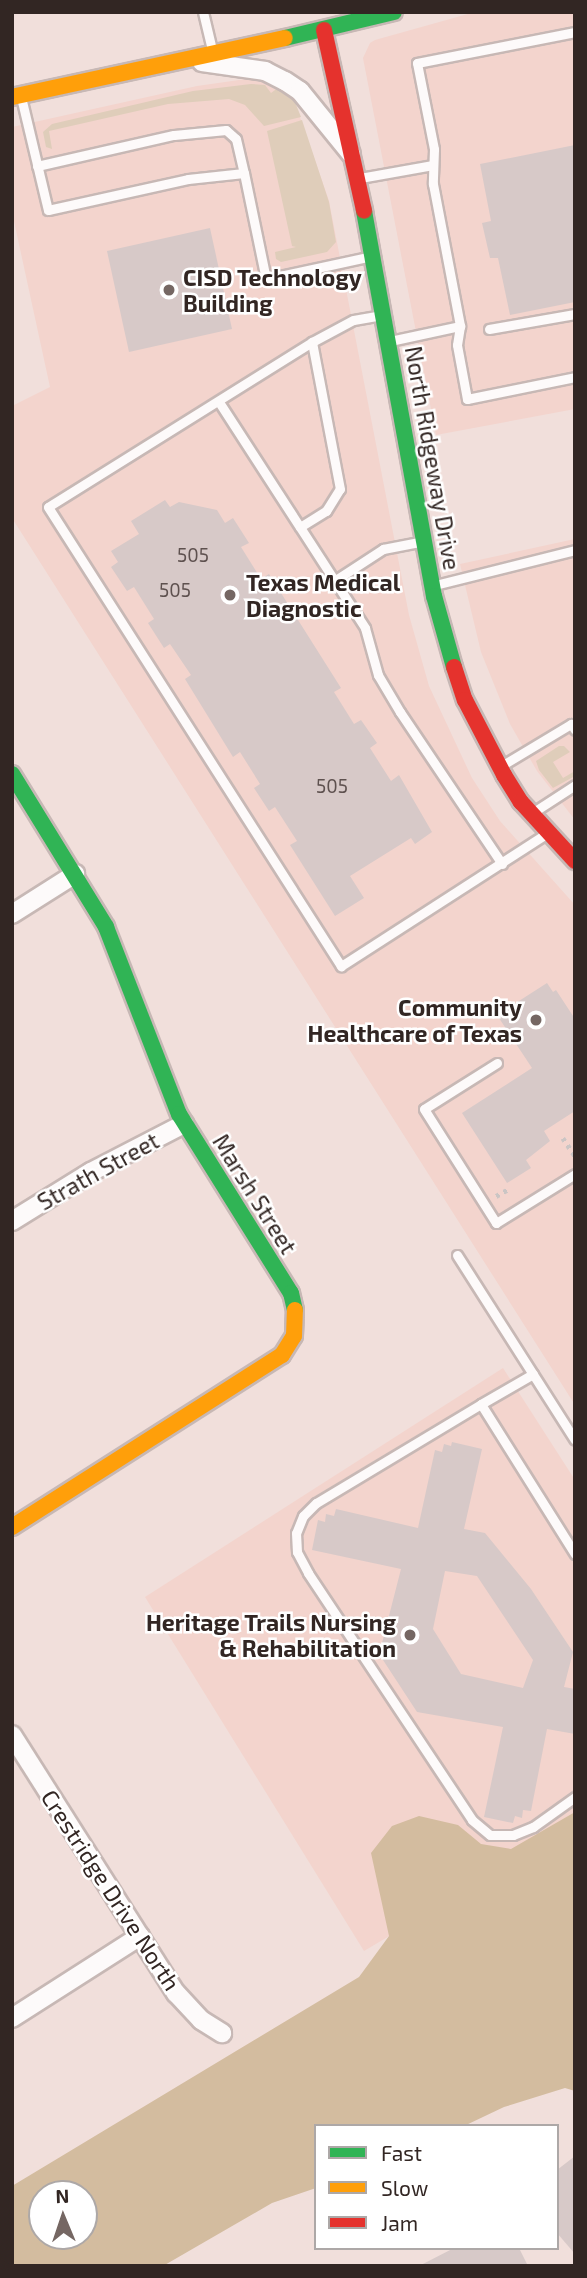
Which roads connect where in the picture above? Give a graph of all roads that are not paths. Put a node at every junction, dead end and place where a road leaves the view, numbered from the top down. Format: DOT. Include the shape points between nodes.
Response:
graph roads {
  1 [pos="203,12"];
  2 [pos="394,12"];
  3 [pos="324,30"];
  4 [pos="575,32"];
  5 [pos="213,55"];
  6 [pos="195,61"];
  7 [pos="16,97"];
  8 [pos="353,157"];
  9 [pos="433,165"];
  10 [pos="37,166"];
  11 [pos="244,173"];
  12 [pos="358,178"];
  13 [pos="372,256"];
  14 [pos="575,314"];
  15 [pos="383,315"];
  16 [pos="460,326"];
  17 [pos="489,329"];
  18 [pos="388,341"];
  19 [pos="312,342"];
  20 [pos="575,377"];
  21 [pos="219,402"];
  22 [pos="300,527"];
  23 [pos="425,541"];
  24 [pos="575,550"];
  25 [pos="334,581"];
  26 [pos="433,586"];
  27 [pos="575,730"];
  28 [pos="500,766"];
  29 [pos="12,774"];
  30 [pos="575,785"];
  31 [pos="531,814"];
  32 [pos="547,833"];
  33 [pos="575,861"];
  34 [pos="502,864"];
  35 [pos="75,874"];
  36 [pos="12,914"];
  37 [pos="497,1063"];
  38 [pos="184,1124"];
  39 [pos="575,1174"];
  40 [pos="12,1221"];
  41 [pos="457,1255"];
  42 [pos="533,1374"];
  43 [pos="481,1404"];
  44 [pos="575,1440"];
  45 [pos="12,1527"];
  46 [pos="575,1554"];
  47 [pos="12,1735"];
  48 [pos="575,1797"];
  49 [pos="140,1936"];
  50 [pos="12,2018"];
  51 [pos="222,2033"];
  1 -- 5 [label="lane"];
  2 -- 3 [label="street"];
  3 -- 5 [label="street"];
  3 -- 8 [label="street, North Ridgeway Drive"];
  4 -- 9 [label="lane" via="418,63"];
  5 -- 6 [label="street"];
  6 -- 7 [label="street"];
  6 -- 8 [label="street" via="265,71 285,81 300,92"];
  7 -- 10 [label="lane"];
  8 -- 12 [label="street, North Ridgeway Drive"];
  9 -- 12 [label="lane"];
  9 -- 16 [label="lane"];
  10 -- 11 [label="lane" via="174,135 226,130 236,139"];
  10 -- 11 [label="lane" via="48,210 188,180"];
  11 -- 13 [label="lane" via="266,279"];
  12 -- 13 [label="street, North Ridgeway Drive"];
  13 -- 15 [label="street, North Ridgeway Drive"];
  14 -- 17 [label="lane"];
  15 -- 18 [label="street, North Ridgeway Drive"];
  15 -- 19 [label="lane" via="352,320"];
  16 -- 18 [label="lane"];
  16 -- 20 [label="lane" via="457,345 467,398"];
  18 -- 23 [label="street, North Ridgeway Drive"];
  19 -- 21 [label="lane"];
  19 -- 22 [label="lane" via="340,489 326,511"];
  21 -- 22 [label="lane"];
  21 -- 34 [label="lane" via="48,507 341,966"];
  22 -- 25 [label="lane"];
  23 -- 25 [label="lane" via="383,549"];
  23 -- 26 [label="street, North Ridgeway Drive"];
  24 -- 26 [label="lane"];
  25 -- 34 [label="lane" via="365,628 378,675"];
  26 -- 28 [label="street, North Ridgeway Drive" via="465,700"];
  27 -- 28 [label="lane" via="571,724"];
  28 -- 31 [label="street, North Ridgeway Drive"];
  29 -- 35 [label="street, Marsh Street"];
  30 -- 31 [label="lane"];
  31 -- 32 [label="street, North Ridgeway Drive"];
  32 -- 33 [label="street, North Ridgeway Drive"];
  32 -- 34 [label="lane"];
  35 -- 36 [label="street"];
  35 -- 38 [label="street, Marsh Street" via="106,927"];
  37 -- 39 [label="lane" via="424,1110 496,1223"];
  38 -- 40 [label="street, Strath Street" via="91,1172"];
  38 -- 45 [label="street, Marsh Street" via="291,1293 296,1314 294,1336 282,1355 267,1366"];
  41 -- 42 [label="lane"];
  42 -- 43 [label="lane"];
  42 -- 44 [label="lane"];
  43 -- 46 [label="lane"];
  43 -- 48 [label="lane" via="316,1503 303,1516 296,1533 297,1552 472,1820 490,1835 513,1835 533,1827"];
  47 -- 49 [label="street, Crestridge Drive North"];
  49 -- 50 [label="street"];
  49 -- 51 [label="street, Crestridge Drive North" via="176,1993 201,2020"];
}
